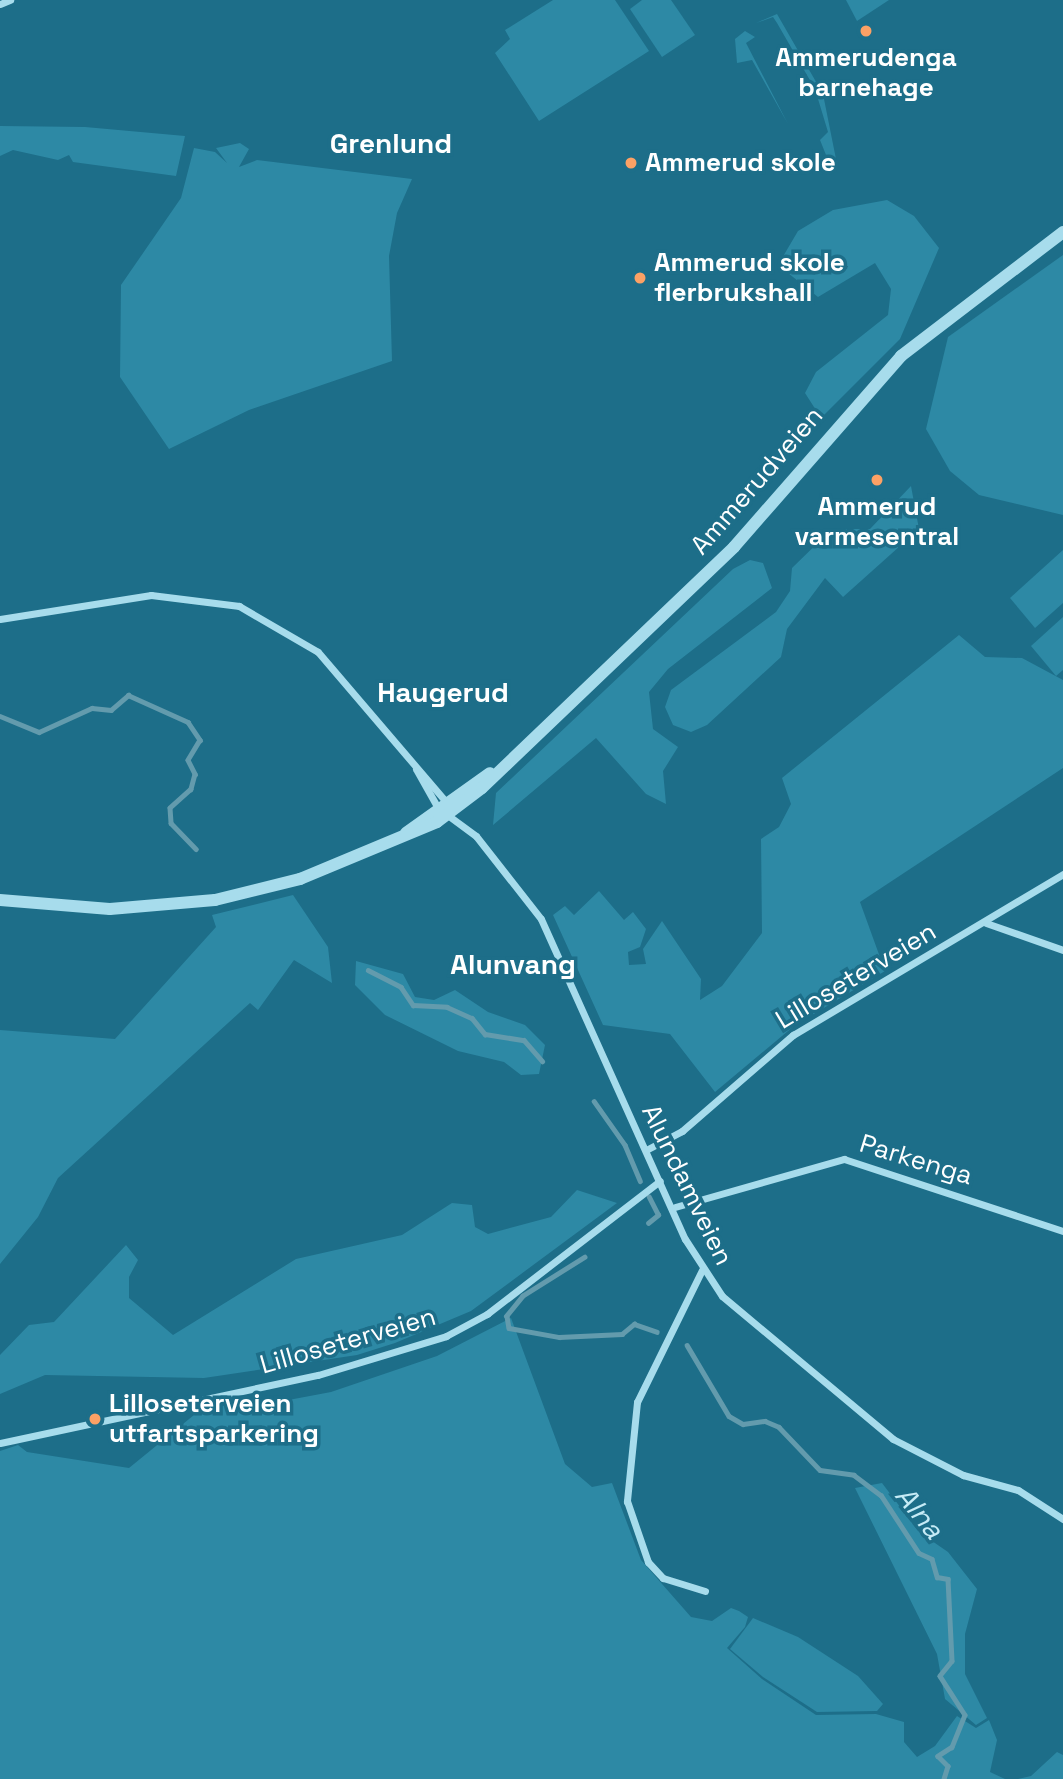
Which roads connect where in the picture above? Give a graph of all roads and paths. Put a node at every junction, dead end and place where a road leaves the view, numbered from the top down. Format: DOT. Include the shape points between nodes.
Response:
graph roads {
  1 [pos="10,0"];
  2 [pos="0,4"];
  3 [pos="1063,232"];
  4 [pos="0,619"];
  5 [pos="415,769"];
  6 [pos="445,807"];
  7 [pos="1063,874"];
  8 [pos="0,901"];
  9 [pos="985,923"];
  10 [pos="1063,950"];
  11 [pos="646,1150"];
  12 [pos="660,1181"];
  13 [pos="675,1206"];
  14 [pos="1063,1231"];
  15 [pos="702,1270"];
  16 [pos="0,1443"];
  17 [pos="1063,1519"];
  18 [pos="705,1591"];
  1 -- 2 [label="street"];
  3 -- 6 [label="street, Ammerudveien" via="901,356 725,556 494,771"];
  4 -- 5 [label="street" via="151,596 222,600 299,638 337,670"];
  5 -- 6 [label="street, Alundamveien"];
  5 -- 6 [label="street, Alundamveien"];
  6 -- 8 [label="street, Ammerudveien" via="403,836 300,879 187,905 110,909"];
  6 -- 11 [label="street, Alundamveien" via="517,880 541,919"];
  7 -- 9 [label="street, Lilloseterveien"];
  9 -- 10 [label="street"];
  9 -- 11 [label="street, Lilloseterveien" via="793,1035 682,1131"];
  11 -- 12 [label="street, Alundamveien"];
  12 -- 13 [label="street, Alundamveien"];
  12 -- 16 [label="street, Lilloseterveien" via="457,1332 318,1375"];
  13 -- 14 [label="street, Parkenga" via="844,1159"];
  13 -- 15 [label="street, Alundamveien"];
  15 -- 17 [label="street, Alundamveien" via="722,1296 893,1439 963,1475 1017,1490"];
  15 -- 18 [label="street" via="637,1402 627,1501 648,1562 663,1578"];
}
